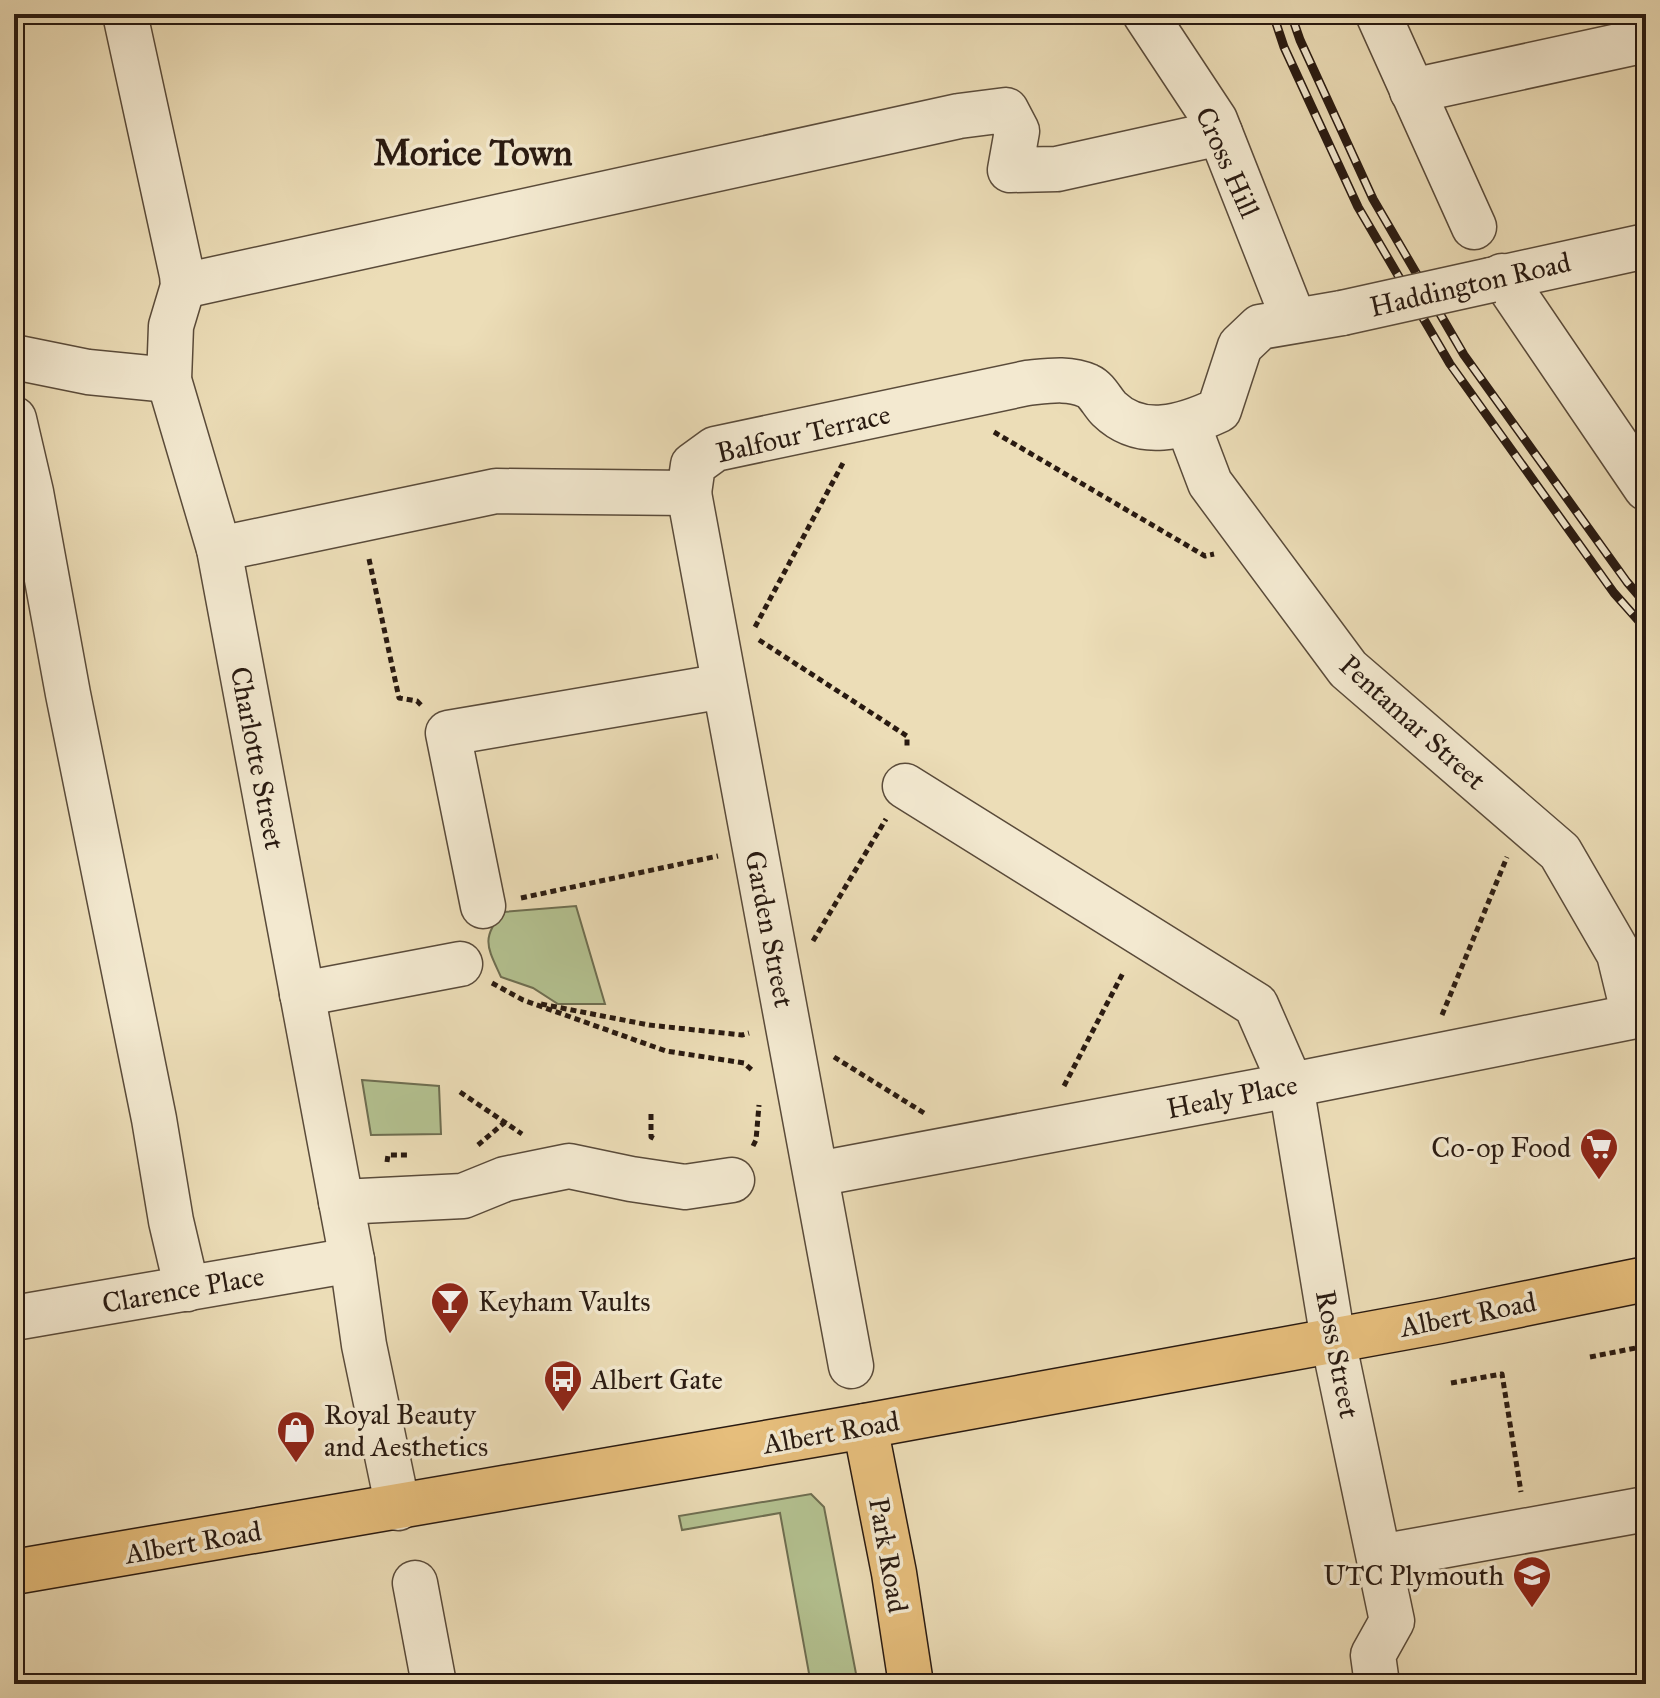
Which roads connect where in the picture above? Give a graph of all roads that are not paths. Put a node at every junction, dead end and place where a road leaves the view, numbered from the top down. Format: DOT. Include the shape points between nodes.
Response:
graph roads {
  1 [pos="125,14"];
  2 [pos="1145,14"];
  3 [pos="1378,14"];
  4 [pos="1646,40"];
  5 [pos="1412,91"];
  6 [pos="1220,133"];
  7 [pos="1474,227"];
  8 [pos="1646,246"];
  9 [pos="1496,278"];
  10 [pos="183,286"];
  11 [pos="1294,320"];
  12 [pos="14,357"];
  13 [pos="169,380"];
  14 [pos="14,419"];
  15 [pos="1188,425"];
  16 [pos="1643,478"];
  17 [pos="689,493"];
  18 [pos="219,549"];
  19 [pos="724,686"];
  20 [pos="905,786"];
  21 [pos="483,906"];
  22 [pos="460,964"];
  23 [pos="302,994"];
  24 [pos="1640,1015"];
  25 [pos="1291,1085"];
  26 [pos="817,1174"];
  27 [pos="732,1180"];
  28 [pos="341,1202"];
  29 [pos="352,1260"];
  30 [pos="1646,1279"];
  31 [pos="187,1289"];
  32 [pos="14,1318"];
  33 [pos="1333,1340"];
  34 [pos="851,1366"];
  35 [pos="865,1426"];
  36 [pos="398,1508"];
  37 [pos="1646,1509"];
  38 [pos="1380,1557"];
  39 [pos="14,1572"];
  40 [pos="415,1583"];
  41 [pos="434,1684"];
  42 [pos="911,1684"];
  43 [pos="1377,1684"];
  1 -- 10 [label="street, Charlotte Street"];
  2 -- 6 [label="street, Cross Hill"];
  3 -- 5 [label="street"];
  4 -- 5 [label="street"];
  5 -- 7 [label="street"];
  6 -- 10 [label="street" via="1057,169 1010,170 1017,131 1006,110 959,116"];
  6 -- 11 [label="street, Cross Hill"];
  8 -- 9 [label="street, Haddington Road"];
  9 -- 11 [label="street, Haddington Road, bridge"];
  9 -- 16 [label="street"];
  10 -- 13 [label="street, Charlotte Street" via="171,326"];
  11 -- 15 [label="street, Balfour Terrace" via="1260,327 1240,346 1219,410"];
  12 -- 13 [label="street"];
  13 -- 18 [label="street, Charlotte Street"];
  14 -- 31 [label="street"];
  15 -- 17 [label="street, Balfour Terrace" via="1139,428 1111,410 1091,386 1065,380 1027,383 715,449 693,465"];
  15 -- 24 [label="street, Pentamar Street" via="1210,483 1348,669 1560,852 1619,954"];
  17 -- 18 [label="street, Balfour Terrace" via="496,491"];
  17 -- 19 [label="street, Garden Street"];
  18 -- 23 [label="street, Charlotte Street"];
  19 -- 21 [label="street" via="448,733"];
  19 -- 26 [label="street, Garden Street"];
  20 -- 25 [label="street, Ross Street" via="1256,1005"];
  22 -- 23 [label="street"];
  23 -- 28 [label="street, Charlotte Street"];
  24 -- 25 [label="street, Healy Place"];
  25 -- 26 [label="street, Healy Place"];
  25 -- 33 [label="street, Ross Street"];
  26 -- 34 [label="street, Garden Street"];
  27 -- 28 [label="street" via="685,1187 569,1166 505,1179 463,1196"];
  28 -- 29 [label="street, Charlotte Street"];
  29 -- 31 [label="street, Clarence Place"];
  29 -- 36 [label="street, Charlotte Street"];
  30 -- 33 [label="main road, Albert Road"];
  31 -- 32 [label="street, Clarence Place"];
  33 -- 35 [label="main road, Albert Road"];
  33 -- 38 [label="street, Ross Street"];
  35 -- 36 [label="main road, Albert Road"];
  35 -- 42 [label="main road, Park Road"];
  36 -- 39 [label="main road, Albert Road"];
  37 -- 38 [label="street"];
  38 -- 43 [label="street, Ross Street" via="1392,1621 1373,1655"];
  40 -- 41 [label="street"];
}
